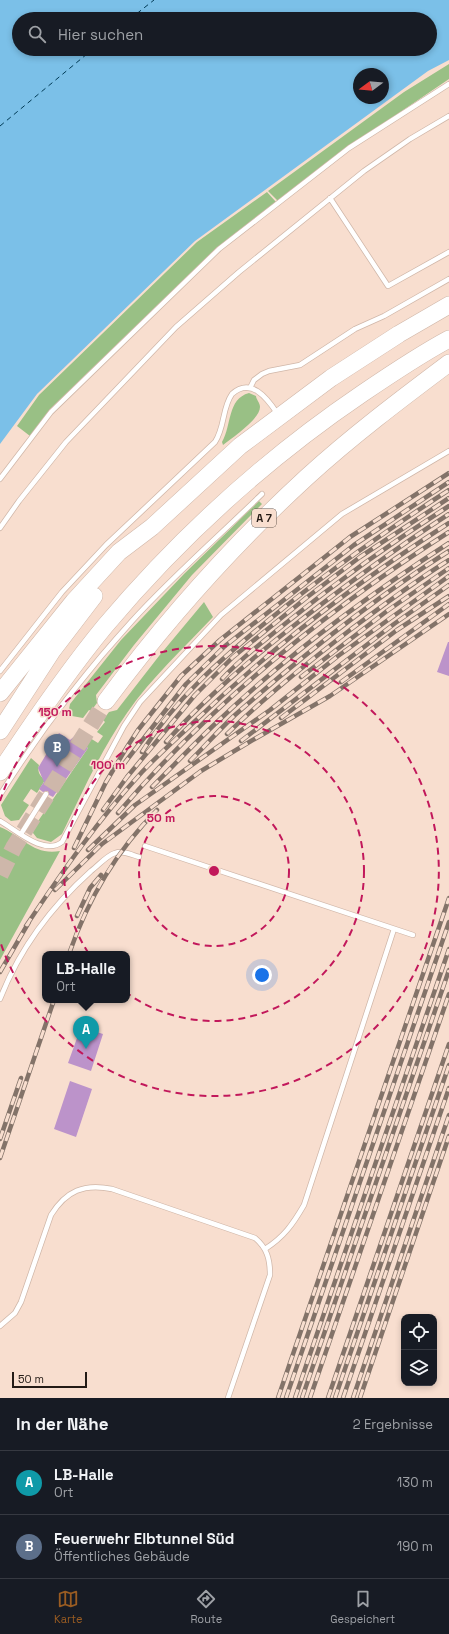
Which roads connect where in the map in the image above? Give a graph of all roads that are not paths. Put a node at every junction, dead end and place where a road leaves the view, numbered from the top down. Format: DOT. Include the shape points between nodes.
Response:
graph roads {
  1 [pos="449,84"];
  2 [pos="449,116"];
  3 [pos="330,198"];
  4 [pos="449,252"];
  5 [pos="449,279"];
  6 [pos="449,305"];
  7 [pos="449,339"];
  8 [pos="449,349"];
  9 [pos="449,363"];
  10 [pos="397,371"];
  11 [pos="250,388"];
  12 [pos="280,417"];
  13 [pos="449,451"];
  14 [pos="0,479"];
  15 [pos="262,494"];
  16 [pos="0,528"];
  17 [pos="152,528"];
  18 [pos="0,670"];
  19 [pos="0,693"];
  20 [pos="106,701"];
  21 [pos="0,731"];
  22 [pos="0,772"];
  23 [pos="46,794"];
  24 [pos="0,796"];
  25 [pos="0,821"];
  26 [pos="21,834"];
  27 [pos="145,846"];
  28 [pos="139,857"];
  29 [pos="394,929"];
  30 [pos="413,935"];
  31 [pos="0,998"];
  32 [pos="265,1249"];
  33 [pos="0,1326"];
  34 [pos="228,1398"];
  1 -- 14 [label="lane" via="349,148 219,249 51,412"];
  2 -- 3 [label="lane" via="404,143"];
  3 -- 4 [label="lane" via="388,286"];
  3 -- 16 [label="lane" via="176,326 66,442"];
  5 -- 11 [label="lane" via="384,316 354,329 300,365 262,374 254,380"];
  6 -- 12 [label="highway" via="361,358"];
  7 -- 10 [label="highway"];
  8 -- 10 [label="highway"];
  9 -- 20 [label="highway, A 7" via="342,446 268,514 177,611"];
  10 -- 22 [label="highway" via="321,422 259,471 179,546 105,626 60,685"];
  11 -- 12 [label="lane" via="266,396"];
  11 -- 18 [label="lane" via="235,391 229,399 223,426 215,442 106,545 62,592"];
  12 -- 17 [label="highway" via="240,446"];
  13 -- 26 [label="lane" via="342,514 204,632 140,702 124,726 62,842 58,845 41,846"];
  15 -- 24 [label="lane" via="132,621 79,684 27,754"];
  17 -- 19 [label="highway" via="119,552 107,565"];
  17 -- 21 [label="highway" via="86,605 52,650"];
  23 -- 26 [label="lane"];
  25 -- 26 [label="lane"];
  27 -- 29 [label="lane"];
  28 -- 31 [label="lane" via="125,852 114,853 78,883 25,948"];
  29 -- 30 [label="lane"];
  29 -- 32 [label="lane" via="304,1205 280,1240"];
  32 -- 33 [label="lane" via="255,1238 112,1189 100,1186 81,1188 67,1196 51,1215 21,1302 15,1313"];
  32 -- 34 [label="lane" via="270,1264 270,1275"];
}
